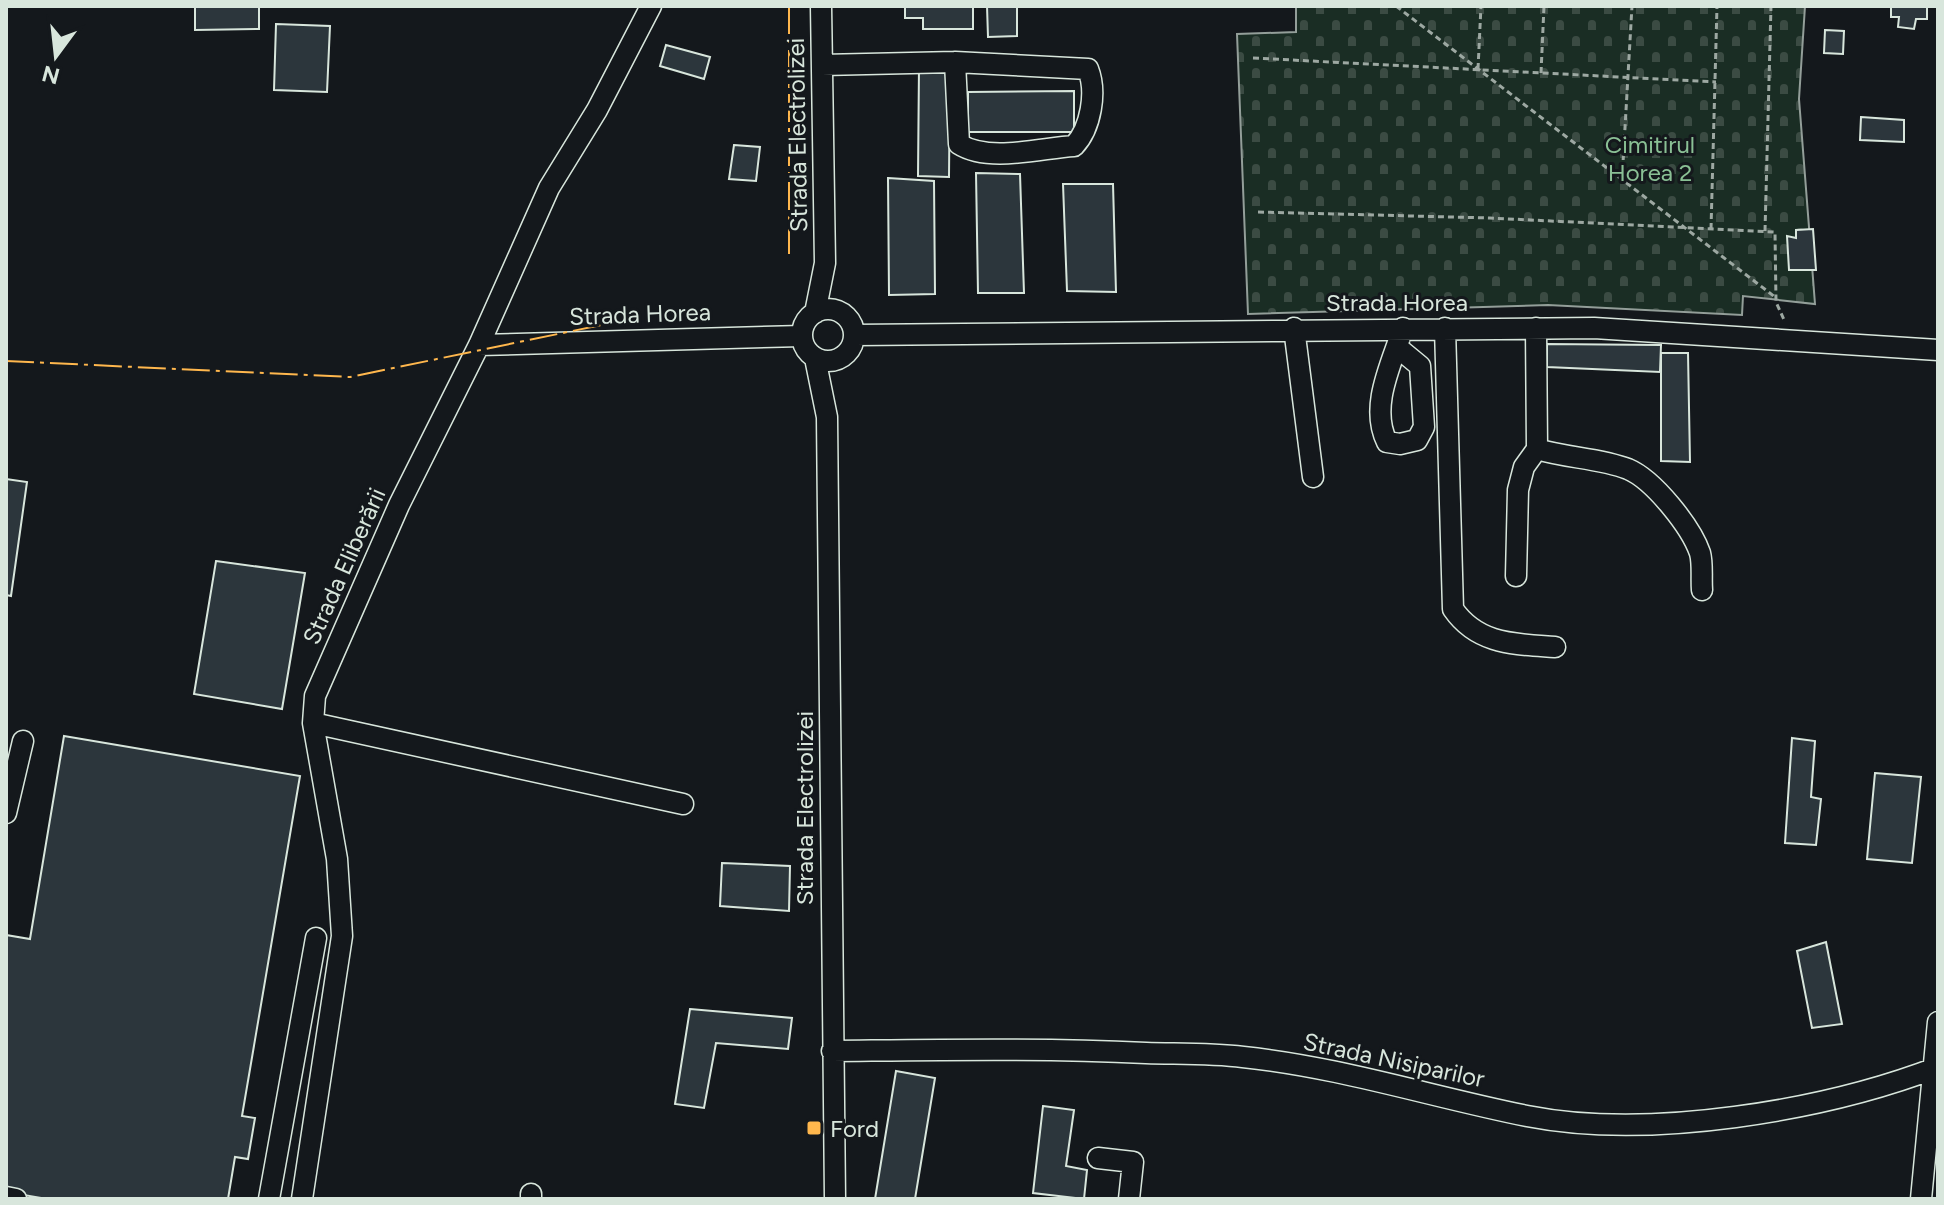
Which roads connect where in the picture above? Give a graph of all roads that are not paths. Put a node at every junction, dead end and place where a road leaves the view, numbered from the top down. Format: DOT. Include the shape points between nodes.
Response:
graph roads {
  1 [pos="651,6"];
  2 [pos="821,6"];
  3 [pos="955,62"];
  4 [pos="822,65"];
  5 [pos="825,263"];
  6 [pos="840,312"];
  7 [pos="815,313"];
  8 [pos="1294,328"];
  9 [pos="1445,328"];
  10 [pos="1536,328"];
  11 [pos="855,335"];
  12 [pos="802,336"];
  13 [pos="479,345"];
  14 [pos="1938,350"];
  15 [pos="815,358"];
  16 [pos="840,359"];
  17 [pos="827,417"];
  18 [pos="1537,449"];
  19 [pos="1313,477"];
  20 [pos="1516,576"];
  21 [pos="1702,590"];
  22 [pos="1555,647"];
  23 [pos="313,723"];
  24 [pos="23,741"];
  25 [pos="683,804"];
  26 [pos="6,813"];
  27 [pos="316,938"];
  28 [pos="1938,1022"];
  29 [pos="832,1051"];
  30 [pos="1936,1068"];
  31 [pos="1098,1158"];
  32 [pos="6,1197"];
  33 [pos="16,1199"];
  34 [pos="269,1199"];
  35 [pos="302,1199"];
  36 [pos="835,1199"];
  37 [pos="1129,1199"];
  38 [pos="1921,1199"];
  1 -- 13 [label="street, Strada Eliberării" via="549,188"];
  2 -- 4 [label="street, Strada Electrolizei"];
  3 -- 3 [label="street" via="959,144 964,147 986,153 1074,146 1085,134 1092,90 1088,69"];
  3 -- 4 [label="street"];
  4 -- 5 [label="street, Strada Electrolizei"];
  5 -- 6 [label="street, Strada Electrolizei"];
  5 -- 7 [label="street, Strada Electrolizei"];
  6 -- 7 [label="street"];
  6 -- 11 [label="street" via="851,321"];
  7 -- 12 [label="street"];
  8 -- 9 [label="street, Strada Horea" via="1400,337"];
  8 -- 11 [label="street, Strada Horea"];
  8 -- 19 [label="street"];
  9 -- 10 [label="street, Strada Horea"];
  9 -- 22 [label="street" via="1453,609 1482,637"];
  10 -- 14 [label="street, Strada Horea"];
  10 -- 18 [label="street"];
  11 -- 16 [label="street" via="851,349"];
  12 -- 13 [label="street, Strada Horea"];
  12 -- 15 [label="street" via="805,349"];
  13 -- 23 [label="street, Strada Eliberării" via="330,659 315,696"];
  15 -- 16 [label="street"];
  15 -- 17 [label="street, Strada Electrolizei"];
  16 -- 17 [label="street, Strada Electrolizei"];
  17 -- 29 [label="street, Strada Electrolizei"];
  18 -- 20 [label="street" via="1524,467 1518,490"];
  18 -- 21 [label="street" via="1628,469 1651,485 1681,520 1700,554"];
  23 -- 25 [label="street"];
  23 -- 35 [label="street, Strada Eliberării" via="337,859 342,936"];
  24 -- 26 [label="street"];
  27 -- 34 [label="street"];
  28 -- 30 [label="street"];
  29 -- 30 [label="street, Strada Nisiparilor" via="1044,1049 1241,1057 1382,1081 1530,1116 1632,1123 1683,1122 1784,1108"];
  29 -- 36 [label="street, Strada Electrolizei"];
  30 -- 38 [label="street"];
  31 -- 37 [label="street" via="1133,1162"];
  32 -- 33 [label="street"];
}
